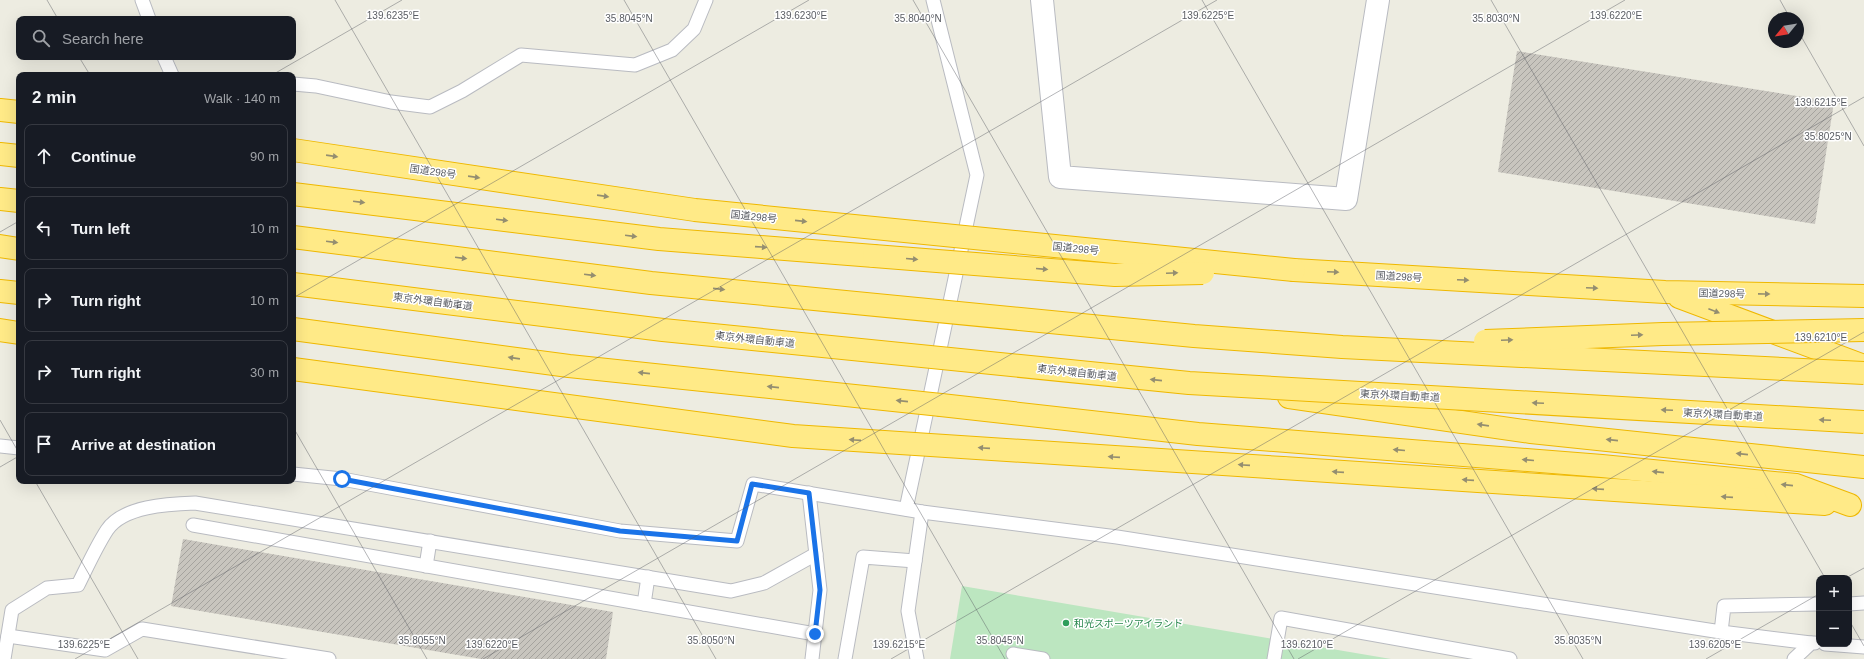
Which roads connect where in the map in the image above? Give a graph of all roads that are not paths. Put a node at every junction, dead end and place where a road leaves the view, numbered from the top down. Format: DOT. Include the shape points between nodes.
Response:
graph roads {
  1 [pos="142,0"];
  2 [pos="706,0"];
  3 [pos="933,0"];
  4 [pos="1042,0"];
  5 [pos="1378,0"];
  6 [pos="149,16"];
  7 [pos="165,60"];
  8 [pos="171,72"];
  9 [pos="296,84"];
  10 [pos="0,110"];
  11 [pos="16,112"];
  12 [pos="296,150"];
  13 [pos="0,154"];
  14 [pos="16,156"];
  15 [pos="296,194"];
  16 [pos="0,199"];
  17 [pos="16,201"];
  18 [pos="296,237"];
  19 [pos="0,246"];
  20 [pos="16,249"];
  21 [pos="1294,270"];
  22 [pos="296,284"];
  23 [pos="0,290"];
  24 [pos="1665,292"];
  25 [pos="16,293"];
  26 [pos="1864,296"];
  27 [pos="296,329"];
  28 [pos="0,330"];
  29 [pos="1864,330"];
  30 [pos="16,332"];
  31 [pos="1342,347"];
  32 [pos="1864,366"];
  33 [pos="296,369"];
  34 [pos="1864,373"];
  35 [pos="1189,383"];
  36 [pos="1864,422"];
  37 [pos="0,446"];
  38 [pos="16,448"];
  39 [pos="1864,467"];
  40 [pos="296,474"];
  41 [pos="809,493"];
  42 [pos="1857,506"];
  43 [pos="906,509"];
  44 [pos="922,512"];
  45 [pos="193,525"];
  46 [pos="430,541"];
  47 [pos="816,554"];
  48 [pos="915,561"];
  49 [pos="426,566"];
  50 [pos="648,577"];
  51 [pos="1864,603"];
  52 [pos="644,604"];
  53 [pos="1816,604"];
  54 [pos="1852,604"];
  55 [pos="1721,632"];
  56 [pos="815,634"];
  57 [pos="8,636"];
  58 [pos="1815,643"];
  59 [pos="1852,646"];
  60 [pos="1864,647"];
  61 [pos="1013,654"];
  62 [pos="4,659"];
  63 [pos="328,659"];
  64 [pos="812,659"];
  65 [pos="845,659"];
  66 [pos="917,659"];
  67 [pos="1043,659"];
  68 [pos="1274,659"];
  69 [pos="1510,659"];
  70 [pos="1794,659"];
  1 -- 6 [label="lane"];
  2 -- 9 [label="lane" via="694,29 672,50 635,65 521,55 430,107"];
  3 -- 43 [label="lane" via="977,175"];
  4 -- 5 [label="street" via="1060,177 1346,199"];
  7 -- 8 [label="lane"];
  10 -- 11 [label="highway"];
  12 -- 21 [label="highway, 国道298号, one-way, bridge" via="695,210"];
  13 -- 14 [label="highway"];
  15 -- 21 [label="highway, one-way, bridge" via="659,239 1115,275"];
  16 -- 17 [label="highway"];
  18 -- 31 [label="highway, one-way, bridge" via="651,283 1194,336"];
  19 -- 20 [label="highway"];
  21 -- 24 [label="highway, 国道298号, one-way"];
  35 -- 22 [label="highway, 東京外環自動車道, one-way, bridge" via="663,330"];
  23 -- 25 [label="highway"];
  24 -- 26 [label="highway, 国道298号, one-way"];
  24 -- 32 [label="highway, one-way"];
  42 -- 27 [label="highway, one-way, bridge" via="1796,486 1602,466 1198,434 569,366"];
  28 -- 30 [label="highway"];
  31 -- 29 [label="highway, one-way, bridge" via="1663,334"];
  31 -- 34 [label="highway, bridge"];
  42 -- 33 [label="highway, one-way, bridge" via="793,436"];
  36 -- 35 [label="highway, 東京外環自動車道, one-way, bridge"];
  39 -- 35 [label="highway, one-way, bridge" via="1531,432"];
  37 -- 38 [label="lane"];
  40 -- 41 [label="lane" via="342,479 620,531 737,541 752,484"];
  41 -- 43 [label="lane"];
  41 -- 47 [label="lane"];
  43 -- 44 [label="lane"];
  44 -- 48 [label="lane"];
  44 -- 55 [label="lane" via="1117,538"];
  45 -- 49 [label="lane"];
  46 -- 49 [label="lane"];
  46 -- 50 [label="lane"];
  46 -- 57 [label="lane" via="195,503 167,504 125,514 107,530 78,585 47,588 12,610"];
  47 -- 50 [label="lane" via="764,583 732,591"];
  47 -- 56 [label="lane" via="820,590"];
  48 -- 65 [label="lane" via="863,557"];
  48 -- 66 [label="lane" via="908,611"];
  49 -- 52 [label="lane"];
  50 -- 52 [label="lane"];
  51 -- 54 [label="lane"];
  52 -- 56 [label="lane"];
  53 -- 55 [label="lane" via="1724,606"];
  55 -- 58 [label="lane"];
  56 -- 64 [label="lane"];
  57 -- 62 [label="lane"];
  57 -- 63 [label="lane" via="105,650 142,629"];
  58 -- 70 [label="lane"];
  59 -- 60 [label="lane"];
  61 -- 67 [label="lane"];
  68 -- 69 [label="lane" via="1281,618"];
}
